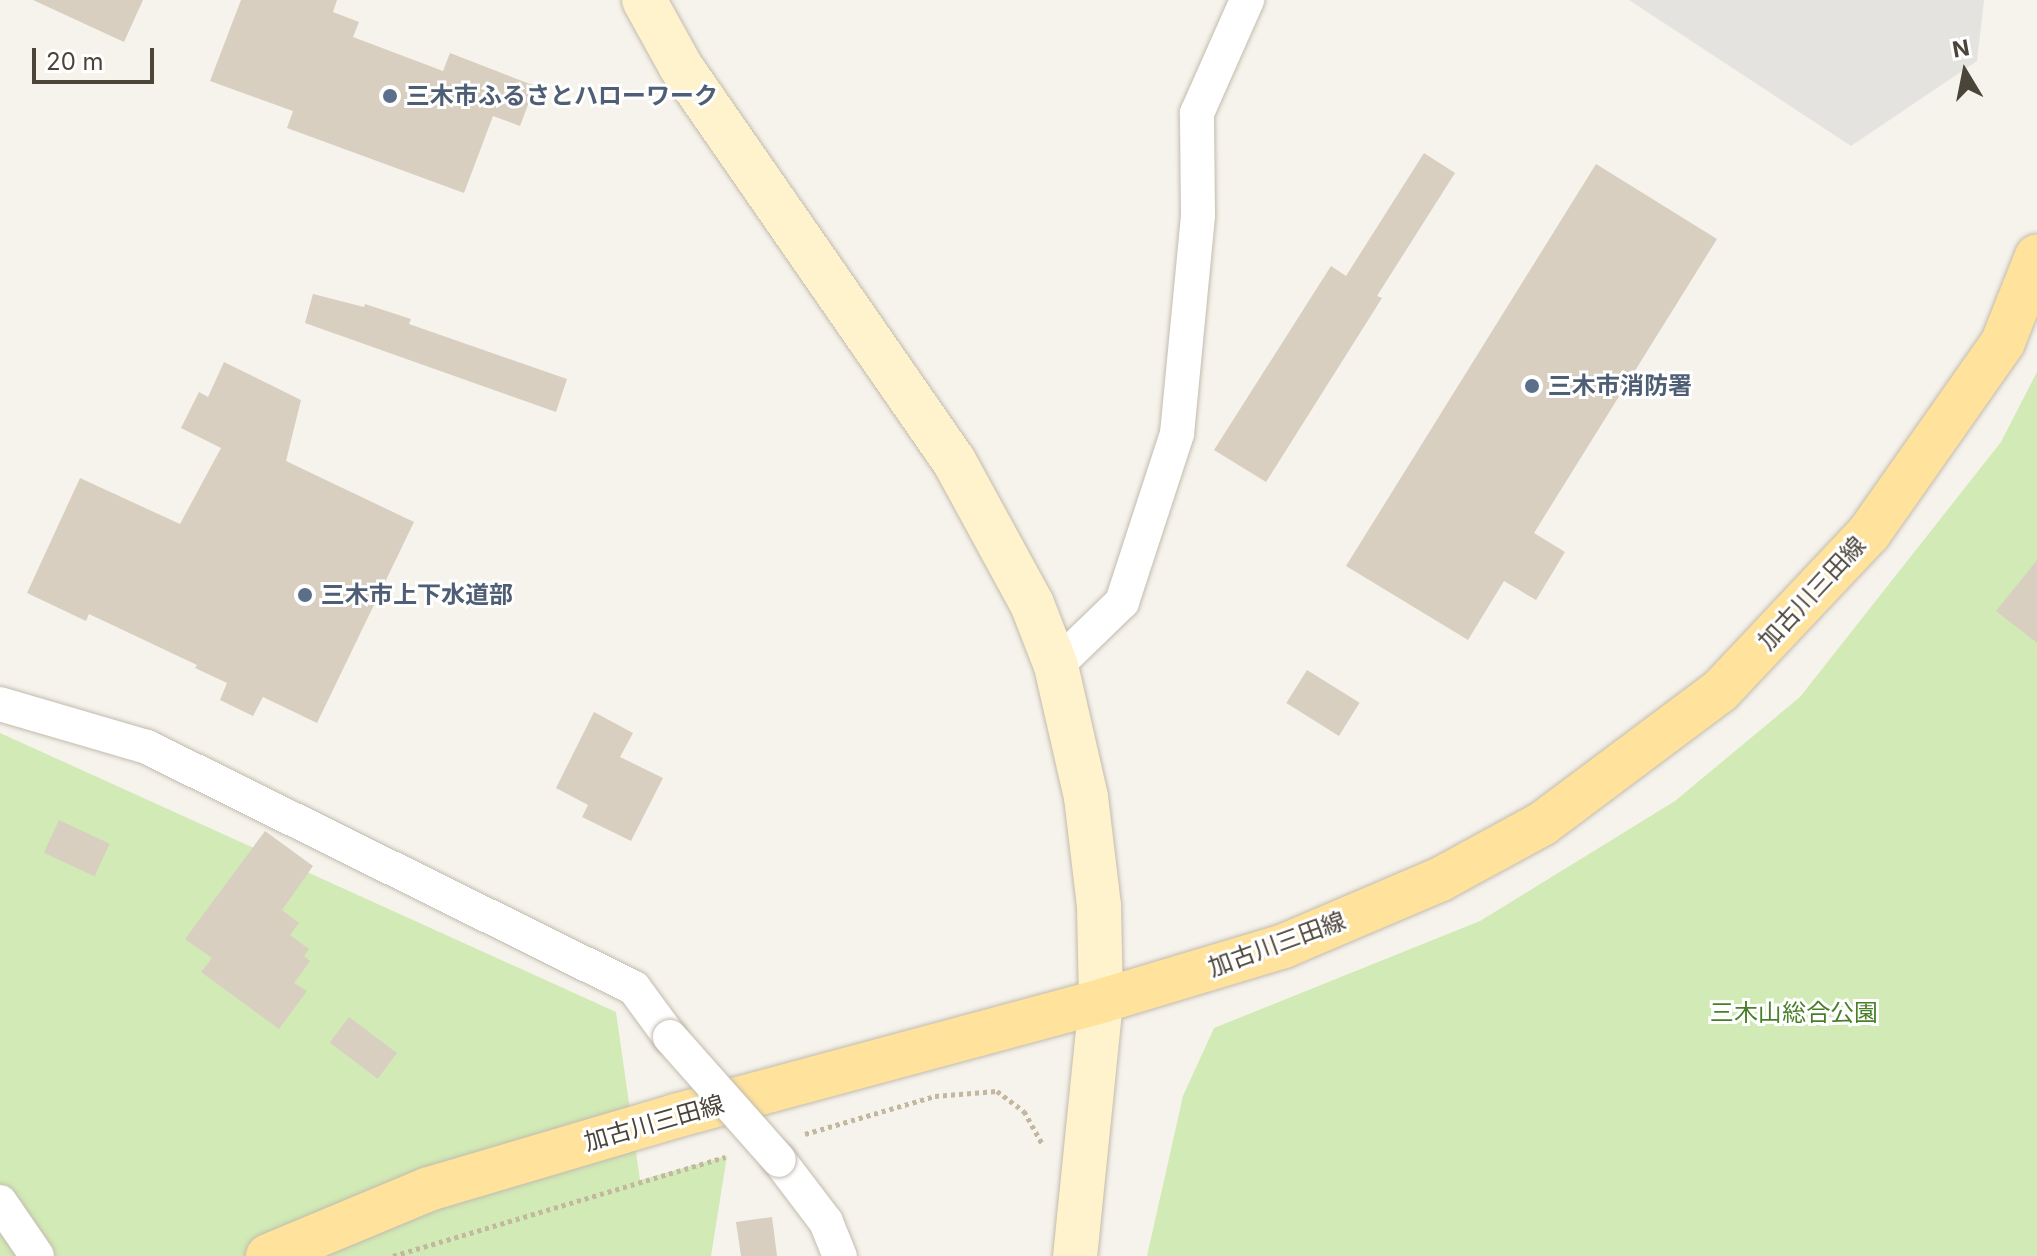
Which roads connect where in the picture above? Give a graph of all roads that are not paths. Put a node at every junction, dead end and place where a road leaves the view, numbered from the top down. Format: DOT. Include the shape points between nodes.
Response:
graph roads {
  1 [pos="644,0"];
  2 [pos="668,0"];
  3 [pos="1247,0"];
  4 [pos="681,67"];
  5 [pos="2037,256"];
  6 [pos="1056,666"];
  7 [pos="0,704"];
  8 [pos="1101,1001"];
  9 [pos="0,1202"];
  10 [pos="37,1256"];
  11 [pos="268,1256"];
  12 [pos="840,1256"];
  13 [pos="1075,1256"];
  1 -- 4 [label="street"];
  2 -- 4 [label="street"];
  3 -- 6 [label="street" via="1197,113 1198,215 1177,434 1122,602"];
  4 -- 6 [label="street" via="954,461 1032,604"];
  5 -- 8 [label="main road, 加古川三田線" via="2003,342 1869,533 1720,691 1542,824 1441,879 1284,946"];
  6 -- 8 [label="street" via="1086,797 1099,906"];
  7 -- 12 [label="street, bridge" via="147,747 634,988 670,1037 779,1160 826,1222"];
  8 -- 11 [label="main road, 加古川三田線" via="675,1116 429,1189"];
  8 -- 13 [label="street"];
  9 -- 10 [label="street"];
}
